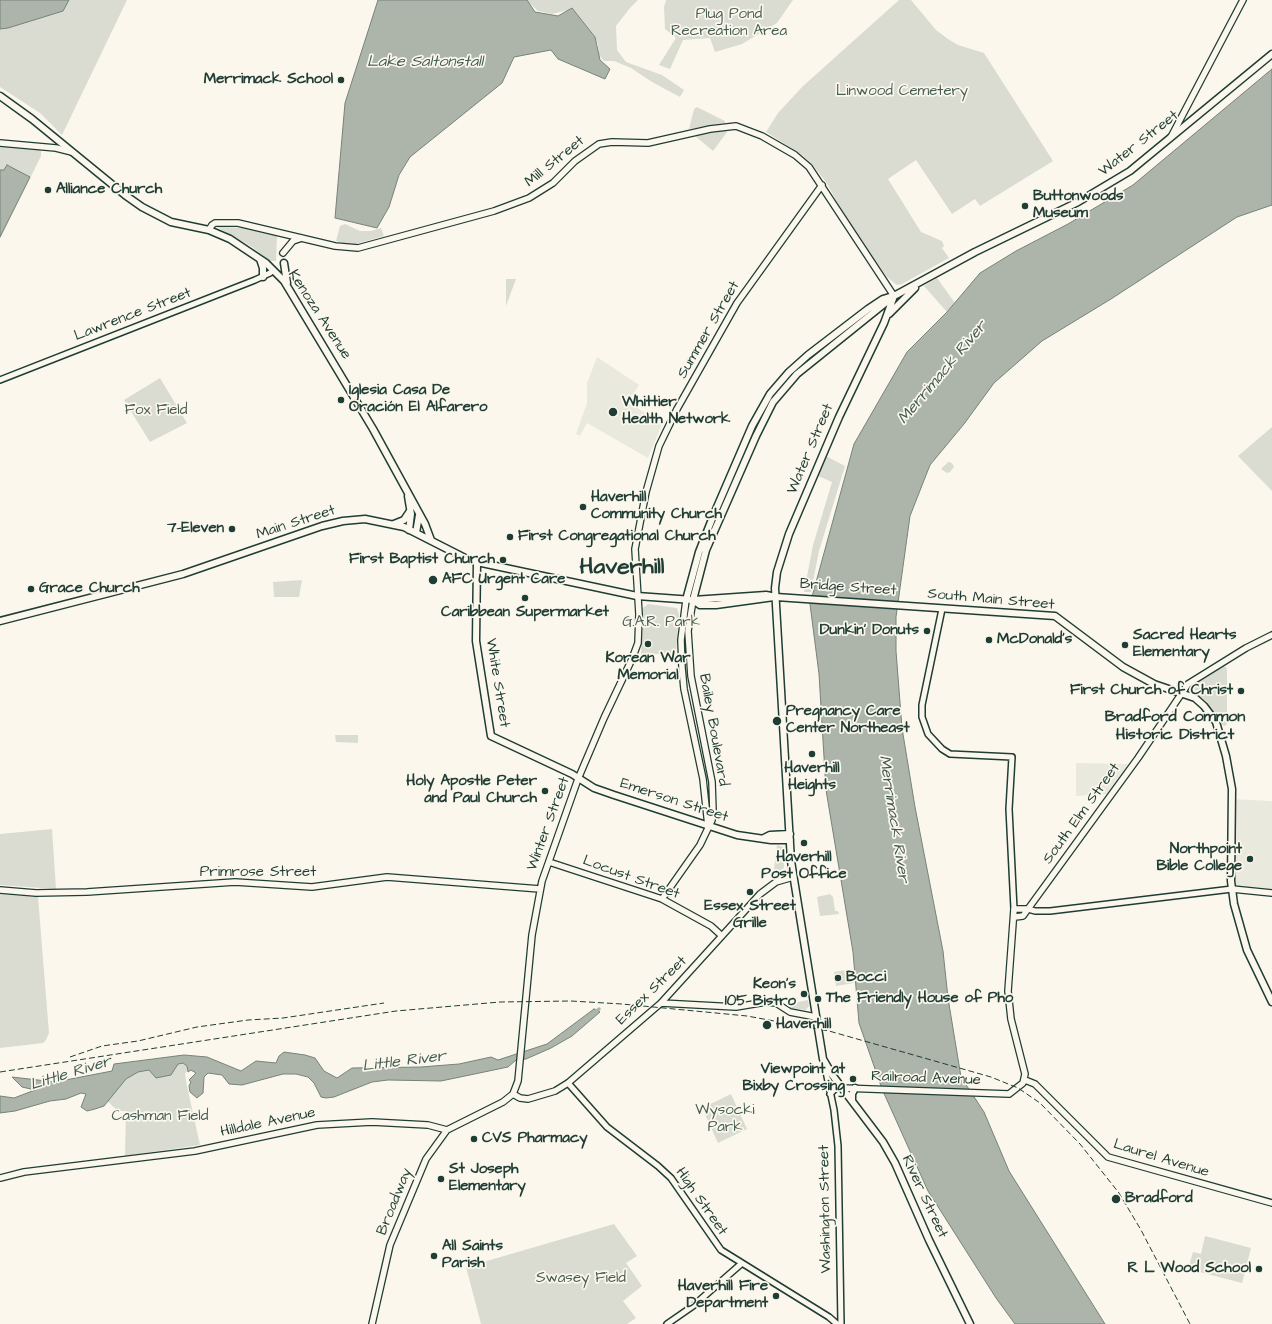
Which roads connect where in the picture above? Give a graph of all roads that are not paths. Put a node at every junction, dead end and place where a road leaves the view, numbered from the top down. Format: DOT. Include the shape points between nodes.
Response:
graph roads {
  1 [pos="1243,0"];
  2 [pos="1272,54"];
  3 [pos="0,96"];
  4 [pos="1170,137"];
  5 [pos="0,143"];
  6 [pos="73,152"];
  7 [pos="822,185"];
  8 [pos="209,230"];
  9 [pos="302,238"];
  10 [pos="283,253"];
  11 [pos="260,259"];
  12 [pos="284,263"];
  13 [pos="273,270"];
  14 [pos="263,277"];
  15 [pos="925,279"];
  16 [pos="287,285"];
  17 [pos="894,296"];
  18 [pos="887,317"];
  19 [pos="0,380"];
  20 [pos="408,495"];
  21 [pos="410,511"];
  22 [pos="419,513"];
  23 [pos="394,525"];
  24 [pos="409,530"];
  25 [pos="416,533"];
  26 [pos="431,540"];
  27 [pos="477,562"];
  28 [pos="637,596"];
  29 [pos="776,597"];
  30 [pos="686,600"];
  31 [pos="693,600"];
  32 [pos="919,606"];
  33 [pos="942,609"];
  34 [pos="0,621"];
  35 [pos="1272,634"];
  36 [pos="1183,694"];
  37 [pos="578,779"];
  38 [pos="708,826"];
  39 [pos="790,837"];
  40 [pos="548,862"];
  41 [pos="793,878"];
  42 [pos="540,889"];
  43 [pos="1232,889"];
  44 [pos="0,890"];
  45 [pos="1272,893"];
  46 [pos="662,899"];
  47 [pos="1014,908"];
  48 [pos="1028,910"];
  49 [pos="1014,917"];
  50 [pos="722,936"];
  51 [pos="1272,1002"];
  52 [pos="661,1003"];
  53 [pos="816,1017"];
  54 [pos="823,1059"];
  55 [pos="1025,1080"];
  56 [pos="568,1083"];
  57 [pos="842,1088"];
  58 [pos="856,1088"];
  59 [pos="513,1094"];
  60 [pos="830,1094"];
  61 [pos="852,1101"];
  62 [pos="447,1130"];
  63 [pos="0,1178"];
  64 [pos="1272,1203"];
  65 [pos="741,1264"];
  66 [pos="829,1317"];
  67 [pos="841,1318"];
  68 [pos="372,1324"];
  69 [pos="667,1324"];
  70 [pos="837,1324"];
  71 [pos="841,1324"];
  72 [pos="970,1324"];
  1 -- 4 [label="main road"];
  2 -- 4 [label="main road, Water Street"];
  3 -- 6 [label="main road, Kenoza Avenue"];
  4 -- 15 [label="main road, Water Street" via="1130,171 1103,188"];
  5 -- 6 [label="main road"];
  6 -- 8 [label="main road, Kenoza Avenue" via="125,195 159,217 174,223"];
  7 -- 9 [label="main road, Mill Street" via="806,164 775,143 743,128 721,127 648,143 599,144 580,157 553,183 529,198 494,211 365,246 345,248"];
  7 -- 17 [label="main road, Mill Street"];
  7 -- 28 [label="main road, Summer Street" via="741,298 665,431 651,470 637,538 634,556"];
  8 -- 9 [label="main road, Mill Street" via="215,223 238,222"];
  8 -- 11 [label="main road, Kenoza Avenue" via="235,242"];
  9 -- 10 [label="main road" via="293,241"];
  11 -- 13 [label="main road, Kenoza Avenue"];
  11 -- 14 [label="main road"];
  12 -- 16 [label="main road"];
  13 -- 14 [label="street, Lawrence Street"];
  13 -- 16 [label="main road, Kenoza Avenue"];
  14 -- 19 [label="street, Lawrence Street"];
  15 -- 17 [label="main road, Water Street"];
  15 -- 18 [label="main road, Water Street"];
  16 -- 20 [label="main road, Kenoza Avenue" via="373,429"];
  17 -- 18 [label="main road, Water Street"];
  17 -- 30 [label="main road" via="883,298 808,355 770,394 752,426 698,552"];
  17 -- 31 [label="main road" via="796,374 773,402 706,550"];
  18 -- 29 [label="main road, Water Street" via="839,417 790,534 779,565"];
  20 -- 21 [label="main road, Kenoza Avenue"];
  20 -- 22 [label="main road, Kenoza Avenue"];
  21 -- 23 [label="main road" via="404,520"];
  21 -- 24 [label="main road, Kenoza Avenue"];
  22 -- 25 [label="main road"];
  22 -- 26 [label="main road, Kenoza Avenue"];
  23 -- 24 [label="main road, Main Street"];
  23 -- 34 [label="main road, Main Street" via="365,520 334,523 176,576"];
  24 -- 25 [label="main road, Main Street"];
  25 -- 26 [label="main road, Main Street"];
  26 -- 27 [label="main road, Main Street"];
  27 -- 28 [label="main road, Main Street"];
  27 -- 37 [label="main road, White Street" via="476,641 490,736"];
  28 -- 30 [label="main road, Main Street"];
  28 -- 37 [label="main road, Winter Street" via="639,634 635,652"];
  29 -- 31 [label="main road, Main Street" via="752,595"];
  29 -- 32 [label="main road, Bridge Street"];
  29 -- 39 [label="main road, Water Street"];
  30 -- 31 [label="main road, Main Street"];
  30 -- 38 [label="main road, Bailey Boulevard" via="681,640 682,668 685,695 703,780"];
  31 -- 38 [label="main road, Bailey Boulevard" via="688,645 692,686 712,782 712,820"];
  32 -- 33 [label="main road, South Main Street"];
  33 -- 36 [label="main road, South Main Street" via="1055,616 1123,667 1154,684"];
  33 -- 47 [label="street" via="921,712 928,734 950,754 1012,757 1009,809"];
  35 -- 36 [label="main road, South Elm Street" via="1193,679"];
  36 -- 43 [label="main road, South Main Street" via="1195,698 1209,711 1224,745 1232,789"];
  36 -- 48 [label="main road, South Elm Street"];
  37 -- 38 [label="main road, Emerson Street" via="594,788"];
  37 -- 40 [label="main road, Winter Street"];
  38 -- 39 [label="main road, Emerson Street" via="742,836"];
  38 -- 46 [label="main road" via="696,851"];
  39 -- 41 [label="main road, Washington Street"];
  40 -- 42 [label="main road, Winter Street"];
  40 -- 46 [label="main road, Locust Street"];
  41 -- 50 [label="main road, Essex Street" via="776,882 766,889"];
  41 -- 53 [label="main road, Washington Street"];
  42 -- 44 [label="main road, Primrose Street" via="387,877 306,887 235,882 87,892 36,893"];
  42 -- 59 [label="main road, Winter Street" via="532,943 521,1061"];
  43 -- 45 [label="main road"];
  43 -- 48 [label="street" via="1050,911"];
  43 -- 51 [label="main road, South Main Street" via="1236,914 1247,950"];
  46 -- 50 [label="main road, Locust Street" via="708,924"];
  47 -- 48 [label="main road"];
  47 -- 49 [label="main road"];
  48 -- 49 [label="main road, South Elm Street" via="1023,916"];
  49 -- 55 [label="main road" via="1008,1000"];
  50 -- 52 [label="main road, Essex Street"];
  52 -- 53 [label="main road" via="733,1008 771,1002 787,1011"];
  52 -- 56 [label="main road, Essex Street"];
  53 -- 54 [label="main road, Washington Street"];
  54 -- 57 [label="main road, Washington Street"];
  54 -- 60 [label="street, Washington Street"];
  55 -- 58 [label="main road, Railroad Avenue" via="1007,1094"];
  55 -- 64 [label="main road, Laurel Avenue" via="1035,1084 1108,1157"];
  56 -- 59 [label="main road, Essex Street" via="555,1091 528,1099"];
  56 -- 65 [label="street, High Street" via="607,1127 671,1178 720,1250"];
  57 -- 58 [label="main road, Railroad Avenue"];
  57 -- 60 [label="street" via="836,1088"];
  57 -- 61 [label="main road, River Street"];
  58 -- 61 [label="main road" via="852,1094"];
  59 -- 62 [label="main road, Broadway" via="503,1102"];
  60 -- 67 [label="street, Washington Street" via="838,1146"];
  61 -- 72 [label="main road, River Street" via="883,1142 895,1163"];
  62 -- 63 [label="main road, Hilldale Avenue" via="428,1125 368,1122 317,1125 195,1151 24,1172"];
  62 -- 68 [label="main road, Broadway" via="426,1159 395,1232 384,1265"];
  65 -- 66 [label="street, High Street"];
  65 -- 69 [label="street" via="693,1306"];
  66 -- 67 [label="street, High Street"];
  66 -- 70 [label="street, High Street"];
  67 -- 71 [label="street, Washington Street"];
}
